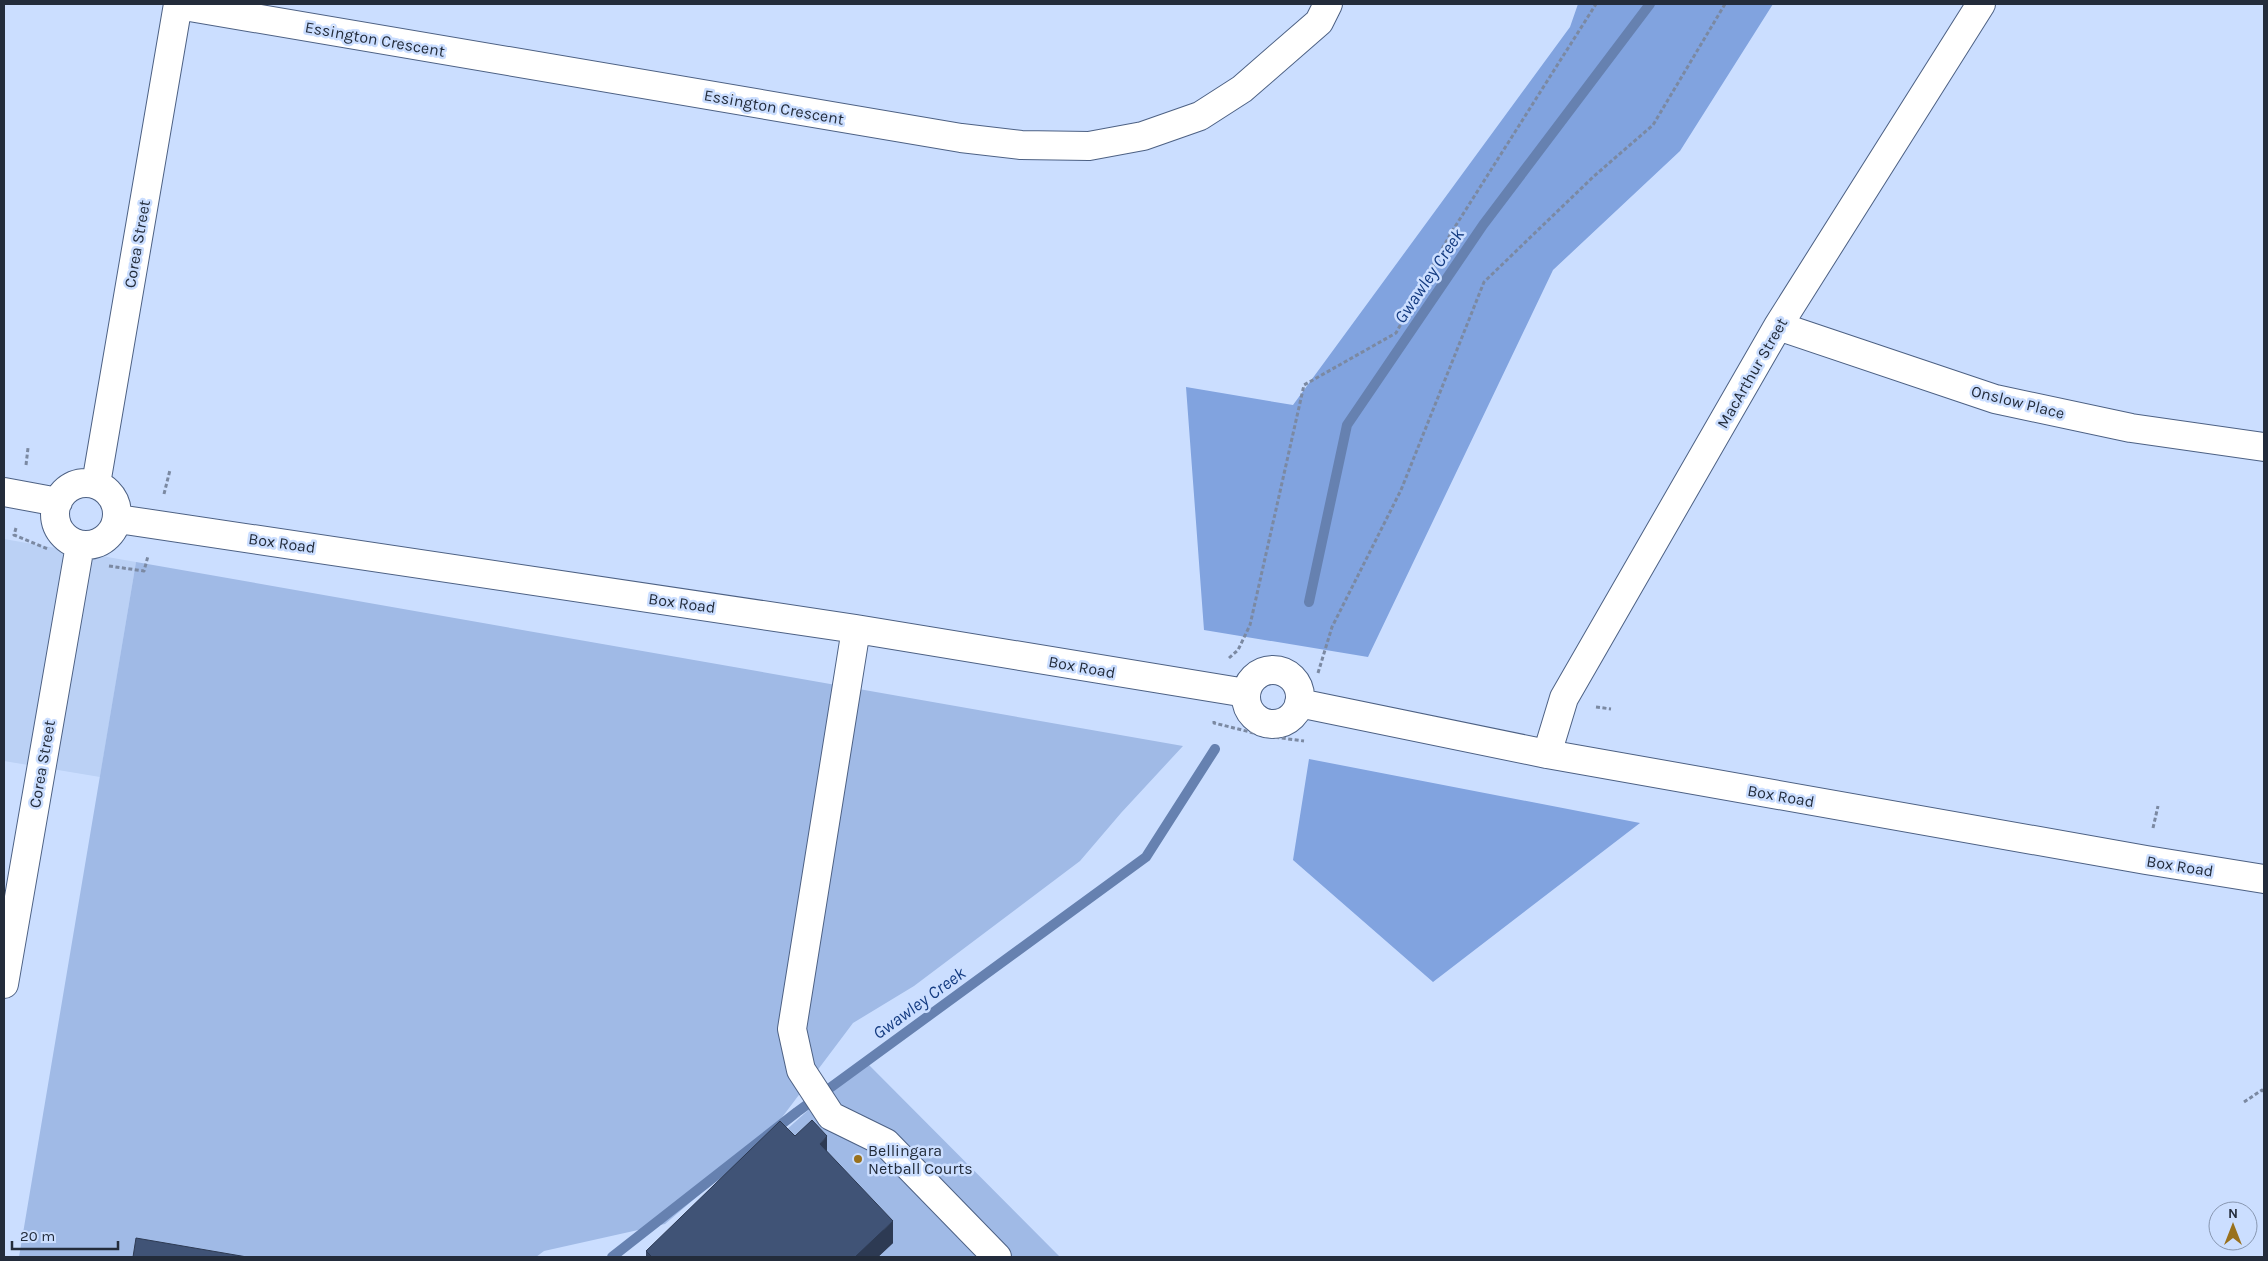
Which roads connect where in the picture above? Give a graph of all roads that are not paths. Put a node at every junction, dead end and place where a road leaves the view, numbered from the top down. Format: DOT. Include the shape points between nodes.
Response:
graph roads {
  1 [pos="1328,4"];
  2 [pos="1981,4"];
  3 [pos="178,5"];
  4 [pos="1778,326"];
  5 [pos="2264,447"];
  6 [pos="96,484"];
  7 [pos="4,492"];
  8 [pos="58,502"];
  9 [pos="118,519"];
  10 [pos="80,545"];
  11 [pos="856,629"];
  12 [pos="1246,693"];
  13 [pos="1304,704"];
  14 [pos="1547,754"];
  15 [pos="2264,879"];
  16 [pos="4,984"];
  17 [pos="997,1257"];
  1 -- 3 [label="street, Essington Crescent" via="1318,22 1242,90 1200,116 1143,136 1089,146 1021,145 962,138"];
  2 -- 4 [label="street, MacArthur Street"];
  3 -- 6 [label="street, Corea Street"];
  4 -- 5 [label="street, Onslow Place" via="1995,399 2131,428"];
  4 -- 14 [label="street, MacArthur Street" via="1564,698"];
  6 -- 8 [label="street" via="73,486"];
  6 -- 9 [label="street" via="109,492 116,504"];
  7 -- 8 [label="street"];
  8 -- 10 [label="street" via="55,515 58,529 67,540"];
  9 -- 10 [label="street" via="104,540 93,545"];
  9 -- 11 [label="street, Box Road"];
  10 -- 16 [label="street, Corea Street"];
  11 -- 12 [label="street, Box Road"];
  11 -- 17 [label="street" via="792,1029 800,1070 831,1116 886,1143"];
  12 -- 13 [label="street" via="1250,713 1269,724 1289,719"];
  12 -- 13 [label="street" via="1256,675 1278,670 1296,682"];
  13 -- 14 [label="street, Box Road"];
  14 -- 15 [label="street, Box Road"];
}
